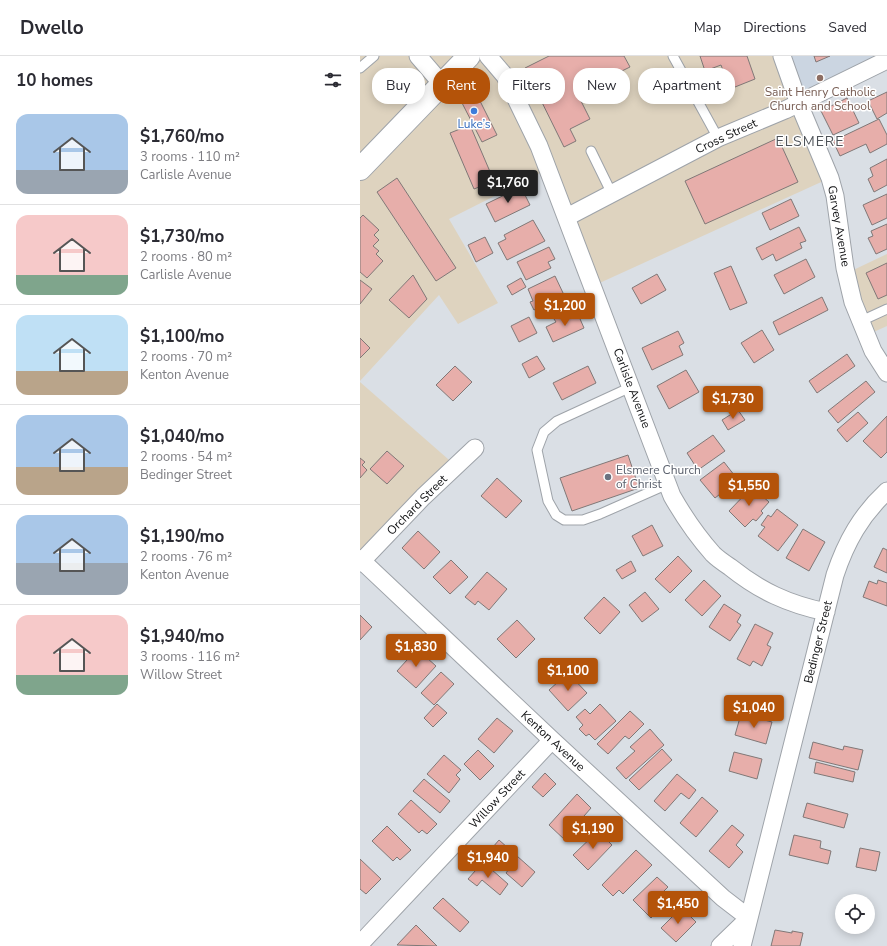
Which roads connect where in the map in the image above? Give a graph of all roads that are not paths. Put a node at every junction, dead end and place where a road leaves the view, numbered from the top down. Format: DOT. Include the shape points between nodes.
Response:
graph roads {
  1 [pos="374,56"];
  2 [pos="418,56"];
  3 [pos="469,56"];
  4 [pos="488,56"];
  5 [pos="673,56"];
  6 [pos="782,56"];
  7 [pos="887,60"];
  8 [pos="360,68"];
  9 [pos="457,68"];
  10 [pos="433,74"];
  11 [pos="433,93"];
  12 [pos="799,104"];
  13 [pos="718,138"];
  14 [pos="591,151"];
  15 [pos="360,169"];
  16 [pos="612,194"];
  17 [pos="567,217"];
  18 [pos="887,309"];
  19 [pos="861,321"];
  20 [pos="887,373"];
  21 [pos="631,387"];
  22 [pos="475,448"];
  23 [pos="668,484"];
  24 [pos="887,491"];
  25 [pos="361,561"];
  26 [pos="826,612"];
  27 [pos="552,740"];
  28 [pos="749,918"];
  29 [pos="360,944"];
  30 [pos="720,946"];
  31 [pos="742,946"];
  1 -- 8 [label="lane"];
  2 -- 10 [label="street"];
  3 -- 9 [label="main road"];
  4 -- 17 [label="street, Carlisle Avenue" via="505,76 539,146"];
  5 -- 13 [label="lane"];
  6 -- 12 [label="street, Garvey Avenue"];
  7 -- 12 [label="street, Cross Street"];
  11 -- 15 [label="main road"];
  12 -- 13 [label="street, Cross Street"];
  12 -- 19 [label="street, Garvey Avenue" via="830,178 845,268 853,302"];
  13 -- 16 [label="street, Cross Street"];
  14 -- 16 [label="lane"];
  16 -- 17 [label="street, Cross Street"];
  17 -- 21 [label="street, Carlisle Avenue"];
  18 -- 19 [label="lane"];
  19 -- 20 [label="street, Garvey Avenue" via="873,351"];
  21 -- 23 [label="street, Carlisle Avenue"];
  21 -- 23 [label="lane" via="557,421 544,432 537,450 548,501 556,515 564,520 583,520"];
  22 -- 25 [label="street, Orchard Street"];
  23 -- 26 [label="street, Carlisle Avenue" via="686,521 714,555 745,579 778,598"];
  24 -- 26 [label="street, Bedinger Street" via="862,519 844,550"];
  25 -- 27 [label="street, Kenton Avenue"];
  26 -- 28 [label="street, Bedinger Street"];
  27 -- 28 [label="street, Kenton Avenue" via="723,898"];
  27 -- 29 [label="street, Willow Street"];
  28 -- 30 [label="street"];
  28 -- 31 [label="street, Bedinger Street"];
}
